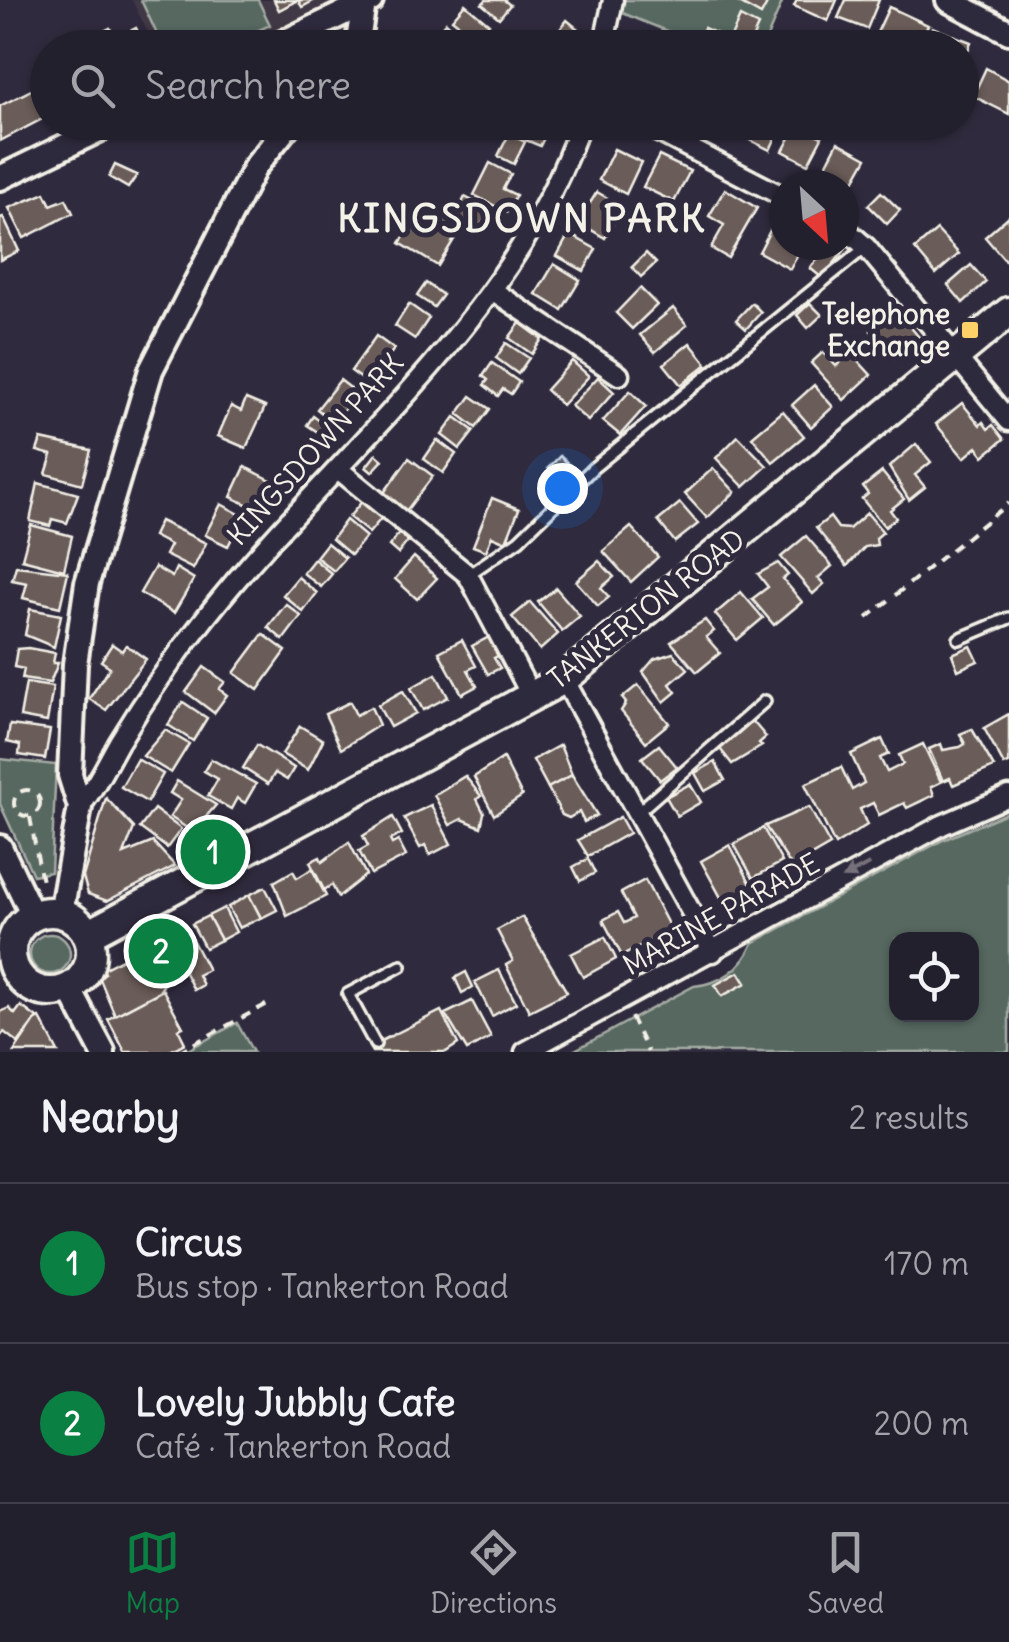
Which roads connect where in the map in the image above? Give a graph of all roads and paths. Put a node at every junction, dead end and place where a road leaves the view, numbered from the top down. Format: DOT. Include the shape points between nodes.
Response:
graph roads {
  1 [pos="613,0"];
  2 [pos="948,0"];
  3 [pos="367,2"];
  4 [pos="309,30"];
  5 [pos="361,30"];
  6 [pos="607,30"];
  7 [pos="1009,32"];
  8 [pos="78,140"];
  9 [pos="275,140"];
  10 [pos="573,140"];
  11 [pos="674,140"];
  12 [pos="0,178"];
  13 [pos="769,189"];
  14 [pos="859,241"];
  15 [pos="866,247"];
  16 [pos="492,290"];
  17 [pos="1009,312"];
  18 [pos="954,358"];
  19 [pos="619,375"];
  20 [pos="1009,421"];
  21 [pos="338,468"];
  22 [pos="1009,503"];
  23 [pos="468,575"];
  24 [pos="867,618"];
  25 [pos="1009,618"];
  26 [pos="959,640"];
  27 [pos="564,679"];
  28 [pos="532,696"];
  29 [pos="765,701"];
  30 [pos="1009,796"];
  31 [pos="80,808"];
  32 [pos="637,813"];
  33 [pos="30,818"];
  34 [pos="0,847"];
  35 [pos="47,914"];
  36 [pos="87,934"];
  37 [pos="713,952"];
  38 [pos="401,966"];
  39 [pos="8,974"];
  40 [pos="69,988"];
  41 [pos="623,1000"];
  42 [pos="270,1002"];
  43 [pos="375,1044"];
  44 [pos="103,1052"];
  45 [pos="178,1052"];
  46 [pos="526,1052"];
  47 [pos="648,1052"];
  1 -- 6 [label="street"];
  2 -- 7 [label="street"];
  3 -- 4 [label="street"];
  3 -- 5 [label="street"];
  8 -- 12 [label="street"];
  9 -- 31 [label="street, KINGSDOWN PARK" via="254,166 151,370 87,583 70,775"];
  10 -- 16 [label="street, KINGSDOWN PARK" via="553,189"];
  11 -- 13 [label="street"];
  14 -- 15 [label="street"];
  15 -- 18 [label="street"];
  15 -- 23 [label="lane" via="593,468 519,540"];
  16 -- 19 [label="street"];
  16 -- 21 [label="street, KINGSDOWN PARK"];
  17 -- 18 [label="main road, TANKERTON ROAD"];
  18 -- 20 [label="street"];
  18 -- 27 [label="main road, TANKERTON ROAD"];
  21 -- 23 [label="street"];
  21 -- 31 [label="street, KINGSDOWN PARK" via="205,618"];
  22 -- 24 [label="path"];
  23 -- 28 [label="street"];
  25 -- 26 [label="lane"];
  27 -- 28 [label="main road, TANKERTON ROAD"];
  27 -- 32 [label="street"];
  28 -- 36 [label="main road, TANKERTON ROAD"];
  29 -- 32 [label="lane"];
  30 -- 37 [label="street, MARINE PARADE, one-way" via="942,824"];
  31 -- 35 [label="street, KINGSDOWN PARK"];
  32 -- 37 [label="street"];
  33 -- 33 [label="path" via="39,801 22,789 16,806"];
  33 -- 35 [label="path"];
  34 -- 35 [label="street"];
  35 -- 36 [label="main road" via="76,921"];
  35 -- 39 [label="main road" via="12,941"];
  36 -- 40 [label="main road" via="90,961"];
  37 -- 41 [label="street, MARINE PARADE"];
  38 -- 43 [label="lane" via="348,994"];
  39 -- 40 [label="main road" via="39,991"];
  40 -- 44 [label="street"];
  41 -- 46 [label="street, MARINE PARADE"];
  41 -- 47 [label="path"];
  42 -- 45 [label="path"];
}
